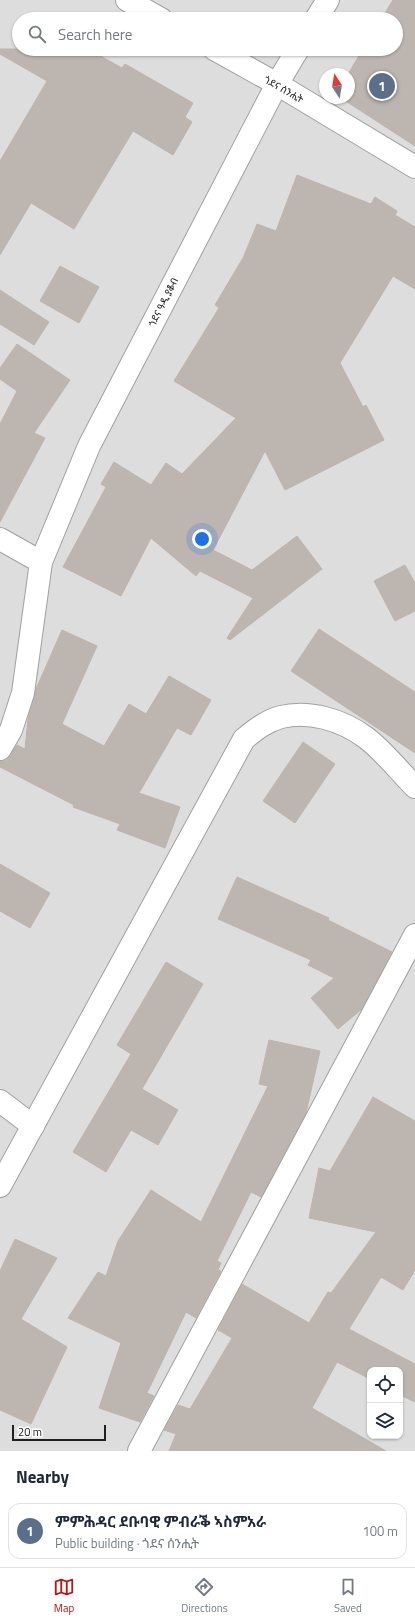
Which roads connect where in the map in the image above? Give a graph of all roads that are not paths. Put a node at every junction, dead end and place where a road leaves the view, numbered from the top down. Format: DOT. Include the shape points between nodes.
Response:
graph roads {
  1 [pos="127,0"];
  2 [pos="328,0"];
  3 [pos="148,12"];
  4 [pos="320,12"];
  5 [pos="226,56"];
  6 [pos="294,56"];
  7 [pos="276,84"];
  8 [pos="415,167"];
  9 [pos="0,539"];
  10 [pos="41,562"];
  11 [pos="0,749"];
  12 [pos="415,787"];
  13 [pos="415,935"];
  14 [pos="0,1101"];
  15 [pos="33,1126"];
  16 [pos="0,1186"];
  17 [pos="139,1451"];
  1 -- 3 [label="street"];
  2 -- 4 [label="street"];
  5 -- 7 [label="street, ጎደና ሰንሒት"];
  6 -- 7 [label="street, ጎደና ዓዲ ያቆብ"];
  7 -- 8 [label="street, ጎደና ሰንሒት"];
  7 -- 10 [label="street, ጎደና ዓዲ ያቆብ" via="89,446"];
  9 -- 10 [label="street"];
  10 -- 11 [label="street, ጎደና ዓዲ ያቆብ" via="23,693 12,730"];
  12 -- 15 [label="street" via="366,737 346,725 325,718 302,715 281,717 262,725 244,739"];
  13 -- 17 [label="street"];
  14 -- 15 [label="street"];
  15 -- 16 [label="street"];
}
